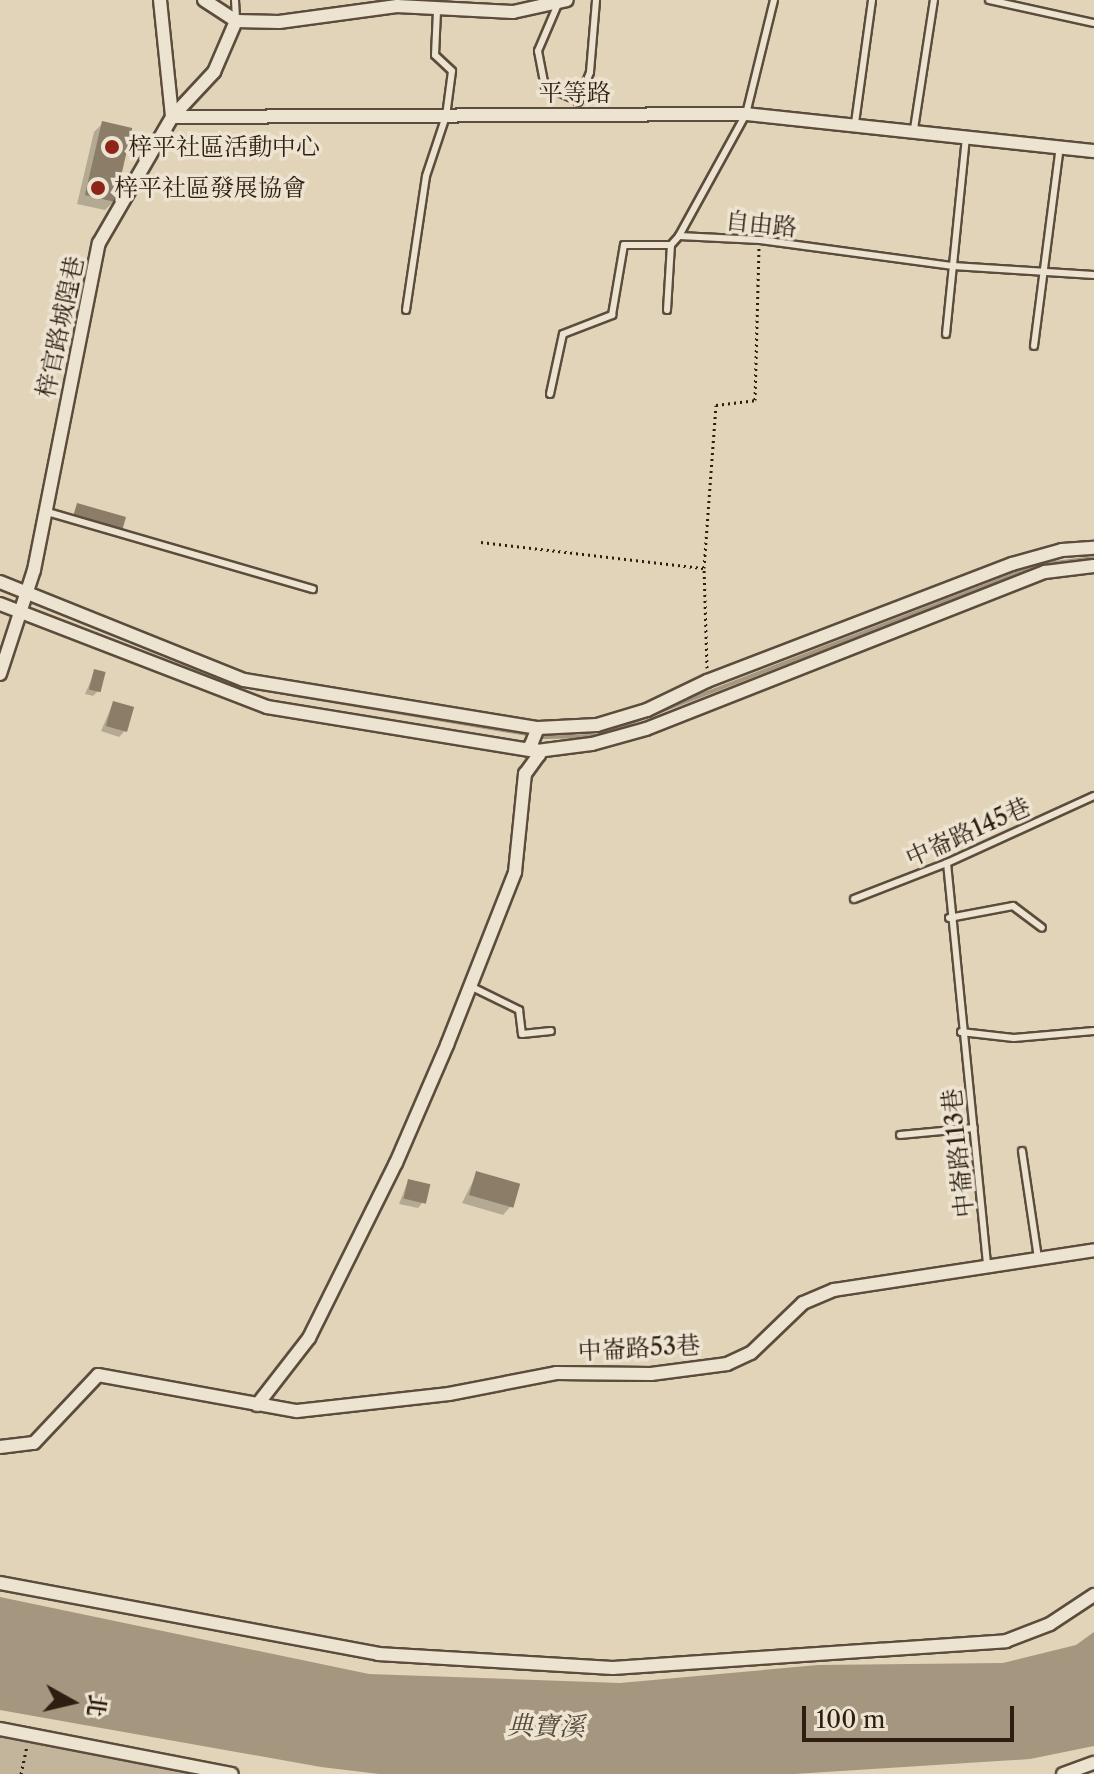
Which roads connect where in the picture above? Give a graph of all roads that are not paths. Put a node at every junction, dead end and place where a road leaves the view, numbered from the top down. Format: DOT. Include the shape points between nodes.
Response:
graph roads {
  1 [pos="160,0"];
  2 [pos="204,0"];
  3 [pos="235,0"];
  4 [pos="596,0"];
  5 [pos="774,0"];
  6 [pos="872,0"];
  7 [pos="934,0"];
  8 [pos="989,0"];
  9 [pos="562,1"];
  10 [pos="437,11"];
  11 [pos="236,21"];
  12 [pos="1094,23"];
  13 [pos="579,101"];
  14 [pos="746,114"];
  15 [pos="573,115"];
  16 [pos="446,116"];
  17 [pos="172,117"];
  18 [pos="855,123"];
  19 [pos="914,129"];
  20 [pos="966,134"];
  21 [pos="1060,146"];
  22 [pos="1094,151"];
  23 [pos="679,236"];
  24 [pos="671,245"];
  25 [pos="953,266"];
  26 [pos="1044,271"];
  27 [pos="1094,275"];
  28 [pos="406,310"];
  29 [pos="667,310"];
  30 [pos="946,334"];
  31 [pos="1034,346"];
  32 [pos="550,394"];
  33 [pos="44,511"];
  34 [pos="1094,548"];
  35 [pos="1094,566"];
  36 [pos="0,582"];
  37 [pos="313,589"];
  38 [pos="27,593"];
  39 [pos="0,604"];
  40 [pos="22,613"];
  41 [pos="883,627"];
  42 [pos="0,674"];
  43 [pos="272,686"];
  44 [pos="268,705"];
  45 [pos="535,739"];
  46 [pos="1094,796"];
  47 [pos="947,863"];
  48 [pos="854,899"];
  49 [pos="949,918"];
  50 [pos="1042,928"];
  51 [pos="468,985"];
  52 [pos="551,1031"];
  53 [pos="1094,1031"];
  54 [pos="961,1032"];
  55 [pos="974,1128"];
  56 [pos="900,1135"];
  57 [pos="1022,1151"];
  58 [pos="1094,1250"];
  59 [pos="1039,1261"];
  60 [pos="988,1271"];
  61 [pos="257,1405"];
  62 [pos="0,1447"];
  63 [pos="0,1583"];
  64 [pos="1094,1595"];
  65 [pos="0,1729"];
  66 [pos="1094,1763"];
  67 [pos="232,1774"];
  68 [pos="1063,1774"];
  1 -- 17 [label="street"];
  2 -- 11 [label="street"];
  3 -- 11 [label="lane"];
  4 -- 13 [label="lane" via="590,72"];
  5 -- 14 [label="lane, 自由路"];
  6 -- 18 [label="lane"];
  7 -- 19 [label="lane"];
  8 -- 12 [label="lane"];
  9 -- 10 [label="street" via="513,12"];
  9 -- 13 [label="lane" via="538,51 545,86"];
  10 -- 11 [label="street" via="397,6 279,22"];
  10 -- 16 [label="lane" via="435,55 452,71"];
  11 -- 17 [label="street, 梓官路城隍巷" via="214,72"];
  13 -- 15 [label="lane"];
  14 -- 15 [label="street, 平等路"];
  14 -- 18 [label="street, 平等路"];
  14 -- 23 [label="lane, 自由路"];
  15 -- 16 [label="street, 平等路"];
  16 -- 17 [label="street, 平等路"];
  16 -- 28 [label="lane" via="426,176"];
  17 -- 33 [label="street, 梓官路城隍巷" via="99,243"];
  18 -- 19 [label="street, 平等路"];
  19 -- 20 [label="street, 平等路"];
  20 -- 21 [label="street, 平等路"];
  20 -- 25 [label="lane"];
  21 -- 22 [label="street, 平等路"];
  21 -- 26 [label="lane"];
  23 -- 24 [label="lane"];
  23 -- 25 [label="lane, 自由路" via="760,240"];
  24 -- 29 [label="lane"];
  24 -- 32 [label="lane" via="624,245 612,315 563,334"];
  25 -- 26 [label="lane, 自由路"];
  25 -- 30 [label="lane"];
  26 -- 27 [label="lane, 自由路"];
  26 -- 31 [label="lane"];
  33 -- 37 [label="lane"];
  33 -- 38 [label="street, 梓官路城隍巷"];
  34 -- 41 [label="street" via="1062,550 1012,564"];
  35 -- 41 [label="street" via="1045,572"];
  36 -- 38 [label="street"];
  38 -- 40 [label="street, 梓官路城隍巷"];
  38 -- 43 [label="street" via="244,680"];
  39 -- 40 [label="street"];
  40 -- 42 [label="street, 梓官路城隍巷"];
  40 -- 44 [label="street"];
  41 -- 45 [label="street" via="707,681 647,710"];
  41 -- 45 [label="street" via="646,729 592,744"];
  43 -- 44 [label="street"];
  43 -- 45 [label="street"];
  44 -- 45 [label="street"];
  45 -- 51 [label="street" via="525,774 515,872"];
  46 -- 47 [label="lane, 中崙路145巷"];
  47 -- 48 [label="lane, 中崙路145巷"];
  47 -- 49 [label="lane, 中崙路113巷"];
  49 -- 50 [label="lane" via="1013,906"];
  49 -- 54 [label="lane, 中崙路113巷"];
  51 -- 52 [label="lane" via="519,1010 522,1034"];
  51 -- 61 [label="street" via="396,1163 309,1338"];
  53 -- 54 [label="lane" via="1014,1038"];
  54 -- 55 [label="lane, 中崙路113巷"];
  55 -- 56 [label="lane"];
  55 -- 60 [label="lane, 中崙路113巷"];
  57 -- 59 [label="lane"];
  58 -- 59 [label="street, 中崙路53巷"];
  59 -- 60 [label="street, 中崙路53巷"];
  60 -- 61 [label="street, 中崙路53巷" via="834,1290 803,1303 751,1353 727,1364 651,1374 556,1373 449,1394 297,1411"];
  61 -- 62 [label="street" via="98,1375 34,1443"];
  63 -- 64 [label="street" via="378,1654 613,1668 1006,1641 1050,1624"];
  65 -- 67 [label="street"];
  66 -- 68 [label="street"];
}
